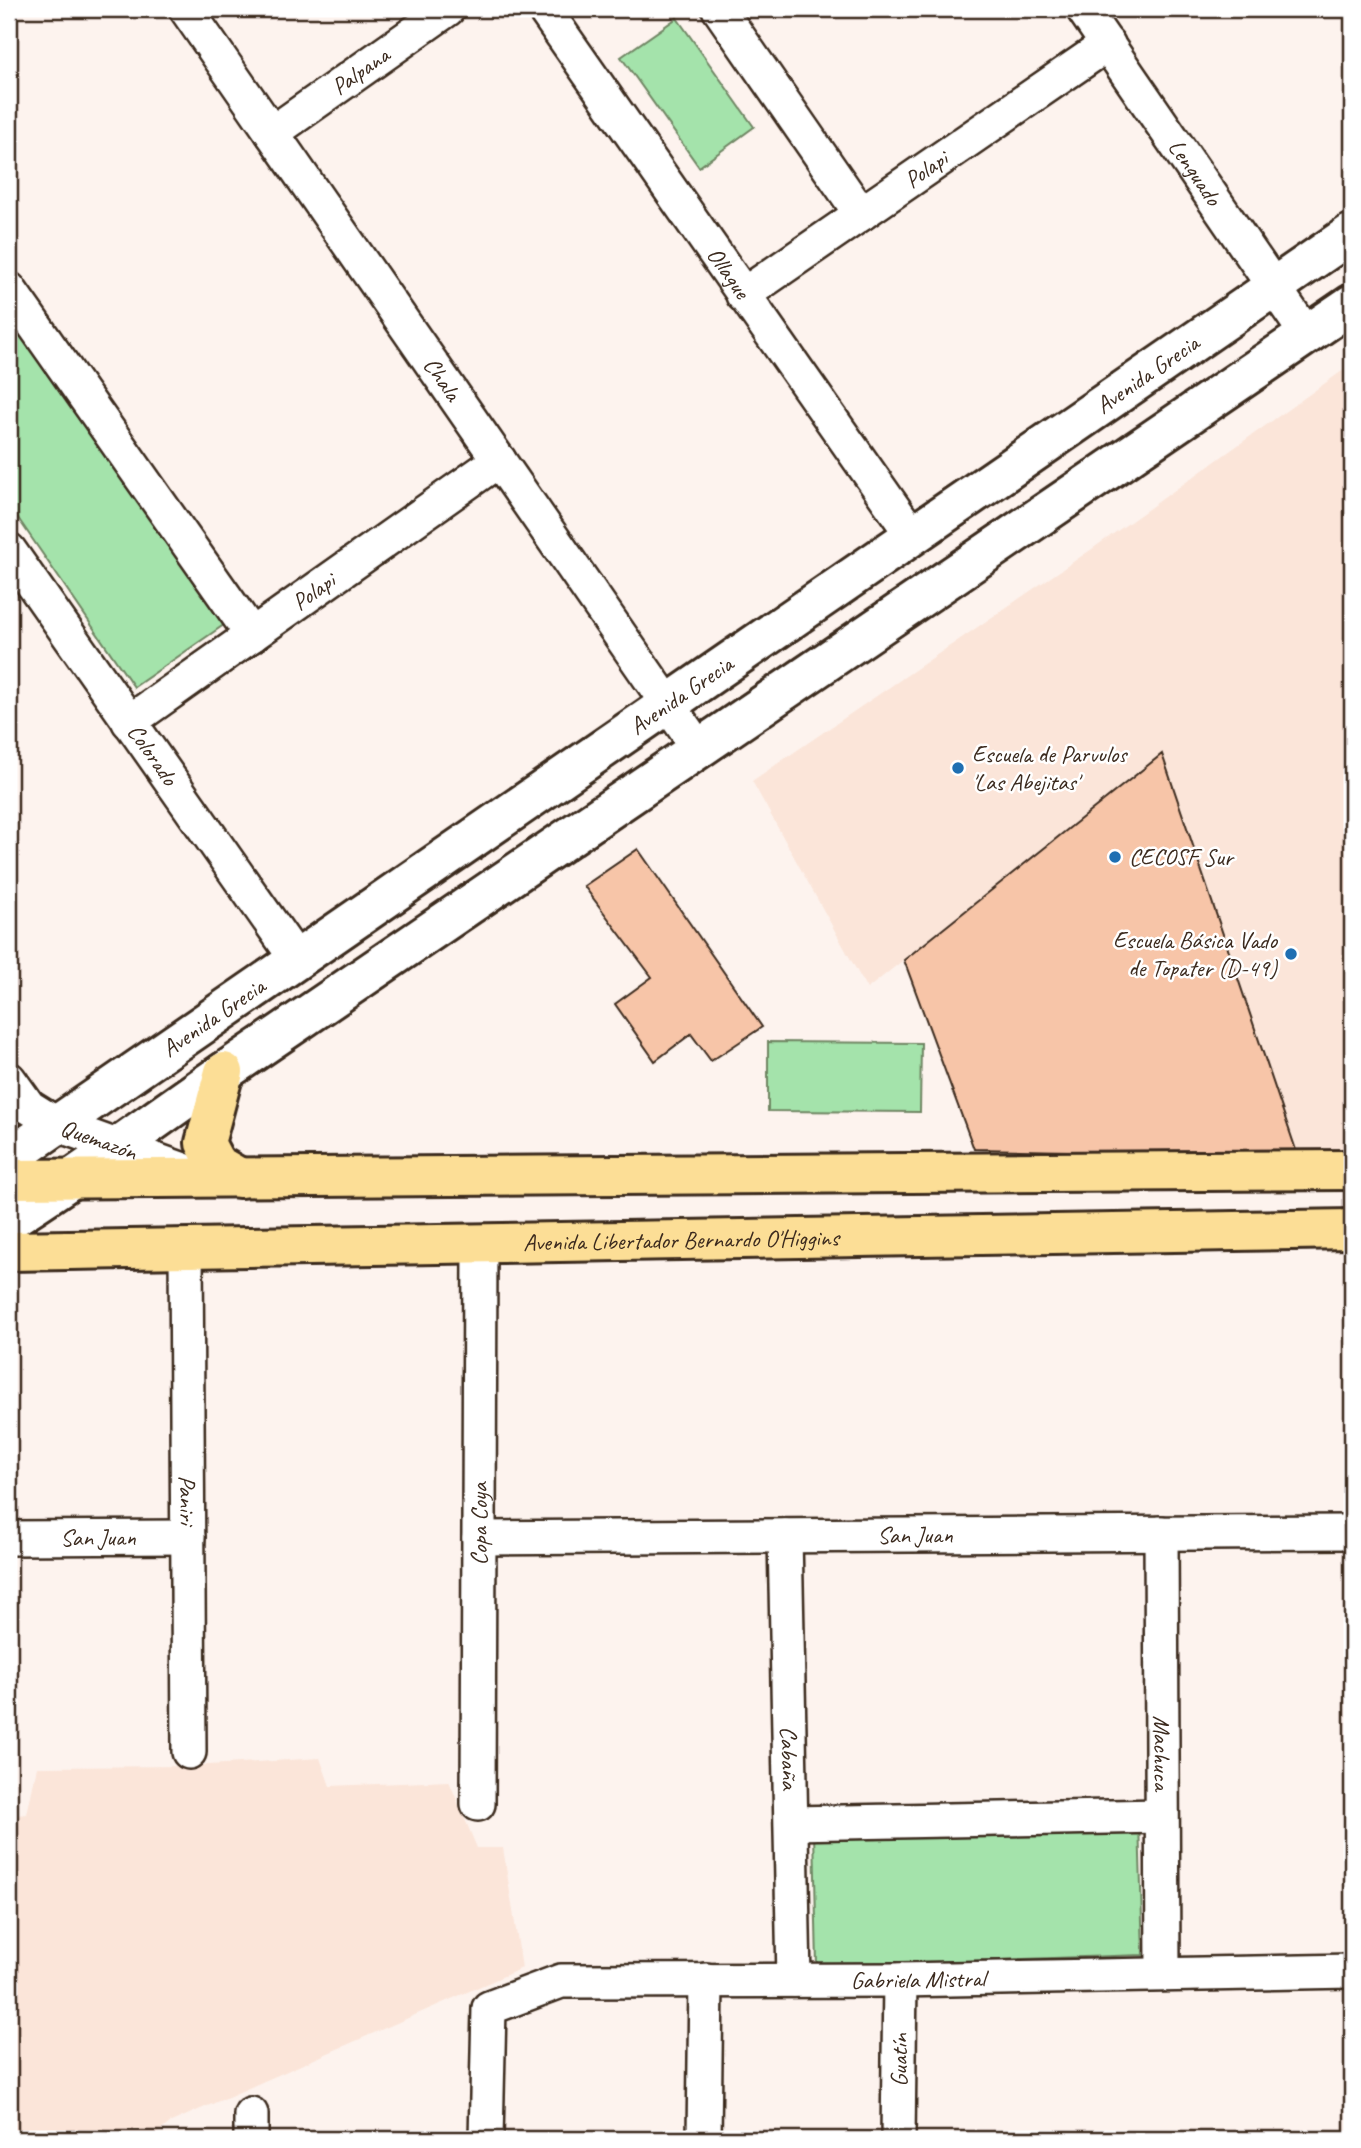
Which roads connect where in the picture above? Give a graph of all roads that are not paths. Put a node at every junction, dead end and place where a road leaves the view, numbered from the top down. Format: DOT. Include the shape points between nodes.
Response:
graph roads {
  1 [pos="186,9"];
  2 [pos="448,9"];
  3 [pos="544,9"];
  4 [pos="719,9"];
  5 [pos="1083,9"];
  6 [pos="1108,44"];
  7 [pos="272,133"];
  8 [pos="861,214"];
  9 [pos="1352,233"];
  10 [pos="1275,286"];
  11 [pos="743,295"];
  12 [pos="1352,304"];
  13 [pos="14,308"];
  14 [pos="1307,335"];
  15 [pos="499,460"];
  16 [pos="913,536"];
  17 [pos="9,550"];
  18 [pos="251,635"];
  19 [pos="668,704"];
  20 [pos="129,722"];
  21 [pos="699,749"];
  22 [pos="297,960"];
  23 [pos="225,1072"];
  24 [pos="9,1079"];
  25 [pos="58,1125"];
  26 [pos="116,1147"];
  27 [pos="9,1158"];
  28 [pos="1352,1170"];
  29 [pos="223,1178"];
  30 [pos="9,1179"];
  31 [pos="75,1179"];
  32 [pos="9,1220"];
  33 [pos="1352,1229"];
  34 [pos="480,1243"];
  35 [pos="186,1248"];
  36 [pos="9,1251"];
  37 [pos="1352,1532"];
  38 [pos="1161,1533"];
  39 [pos="785,1536"];
  40 [pos="188,1537"];
  41 [pos="9,1538"];
  42 [pos="479,1538"];
  43 [pos="189,1752"];
  44 [pos="478,1804"];
  45 [pos="1161,1816"];
  46 [pos="792,1823"];
  47 [pos="1352,1971"];
  48 [pos="1163,1975"];
  49 [pos="706,1980"];
  50 [pos="794,1980"];
  51 [pos="900,1980"];
  52 [pos="486,2139"];
  53 [pos="704,2139"];
  54 [pos="898,2139"];
  1 -- 7 [label="street, Chala"];
  2 -- 7 [label="street, Palpana"];
  3 -- 11 [label="street, Ollague"];
  4 -- 8 [label="street"];
  5 -- 6 [label="street, Lenguado"];
  6 -- 8 [label="street, Polapi"];
  6 -- 10 [label="street, Lenguado"];
  7 -- 15 [label="street, Chala"];
  8 -- 11 [label="street, Polapi"];
  9 -- 10 [label="main road, Avenida Grecia"];
  10 -- 14 [label="street, Lenguado"];
  10 -- 16 [label="main road, Avenida Grecia"];
  11 -- 16 [label="street, Ollague"];
  12 -- 14 [label="main road, Avenida Grecia"];
  13 -- 18 [label="street"];
  14 -- 21 [label="main road, Avenida Grecia"];
  15 -- 18 [label="street, Polapi"];
  15 -- 19 [label="street, Chala"];
  16 -- 19 [label="main road, Avenida Grecia"];
  17 -- 20 [label="street, Colorado"];
  18 -- 20 [label="street, Polapi"];
  19 -- 21 [label="street, Chala"];
  19 -- 22 [label="main road, Avenida Grecia"];
  20 -- 22 [label="street, Colorado"];
  21 -- 23 [label="main road, Avenida Grecia"];
  22 -- 25 [label="main road, Avenida Grecia"];
  23 -- 26 [label="main road, Avenida Grecia"];
  23 -- 29 [label="main road" via="205,1143"];
  24 -- 25 [label="street, Quemazón" via="29,1107"];
  25 -- 26 [label="street, Quemazón"];
  25 -- 27 [label="main road, Avenida Grecia"];
  26 -- 29 [label="street, Quemazón"];
  26 -- 31 [label="main road, Avenida Grecia"];
  28 -- 29 [label="main road"];
  29 -- 31 [label="main road"];
  30 -- 31 [label="main road"];
  31 -- 32 [label="main road, Avenida Grecia"];
  33 -- 34 [label="main road, Avenida Libertador Bernardo O'Higgins"];
  34 -- 35 [label="main road, Avenida Libertador Bernardo O'Higgins"];
  34 -- 42 [label="street, Copa Coya"];
  35 -- 36 [label="main road, Avenida Libertador Bernardo O'Higgins"];
  35 -- 40 [label="street, Paniri"];
  37 -- 38 [label="street, San Juan"];
  38 -- 39 [label="street, San Juan"];
  38 -- 45 [label="street, Machuca"];
  39 -- 42 [label="street, San Juan"];
  39 -- 46 [label="street, Cabaña"];
  40 -- 41 [label="street, San Juan"];
  40 -- 43 [label="street, Paniri"];
  42 -- 44 [label="street, Copa Coya"];
  45 -- 46 [label="street"];
  45 -- 48 [label="street, Machuca"];
  46 -- 50 [label="street, Cabaña"];
  47 -- 48 [label="street, Gabriela Mistral"];
  48 -- 51 [label="street, Gabriela Mistral"];
  49 -- 50 [label="street, Gabriela Mistral"];
  49 -- 52 [label="street, Gabriela Mistral" via="561,1980 489,2008"];
  49 -- 53 [label="street"];
  50 -- 51 [label="street, Gabriela Mistral"];
  51 -- 54 [label="street, Guatín"];
}
